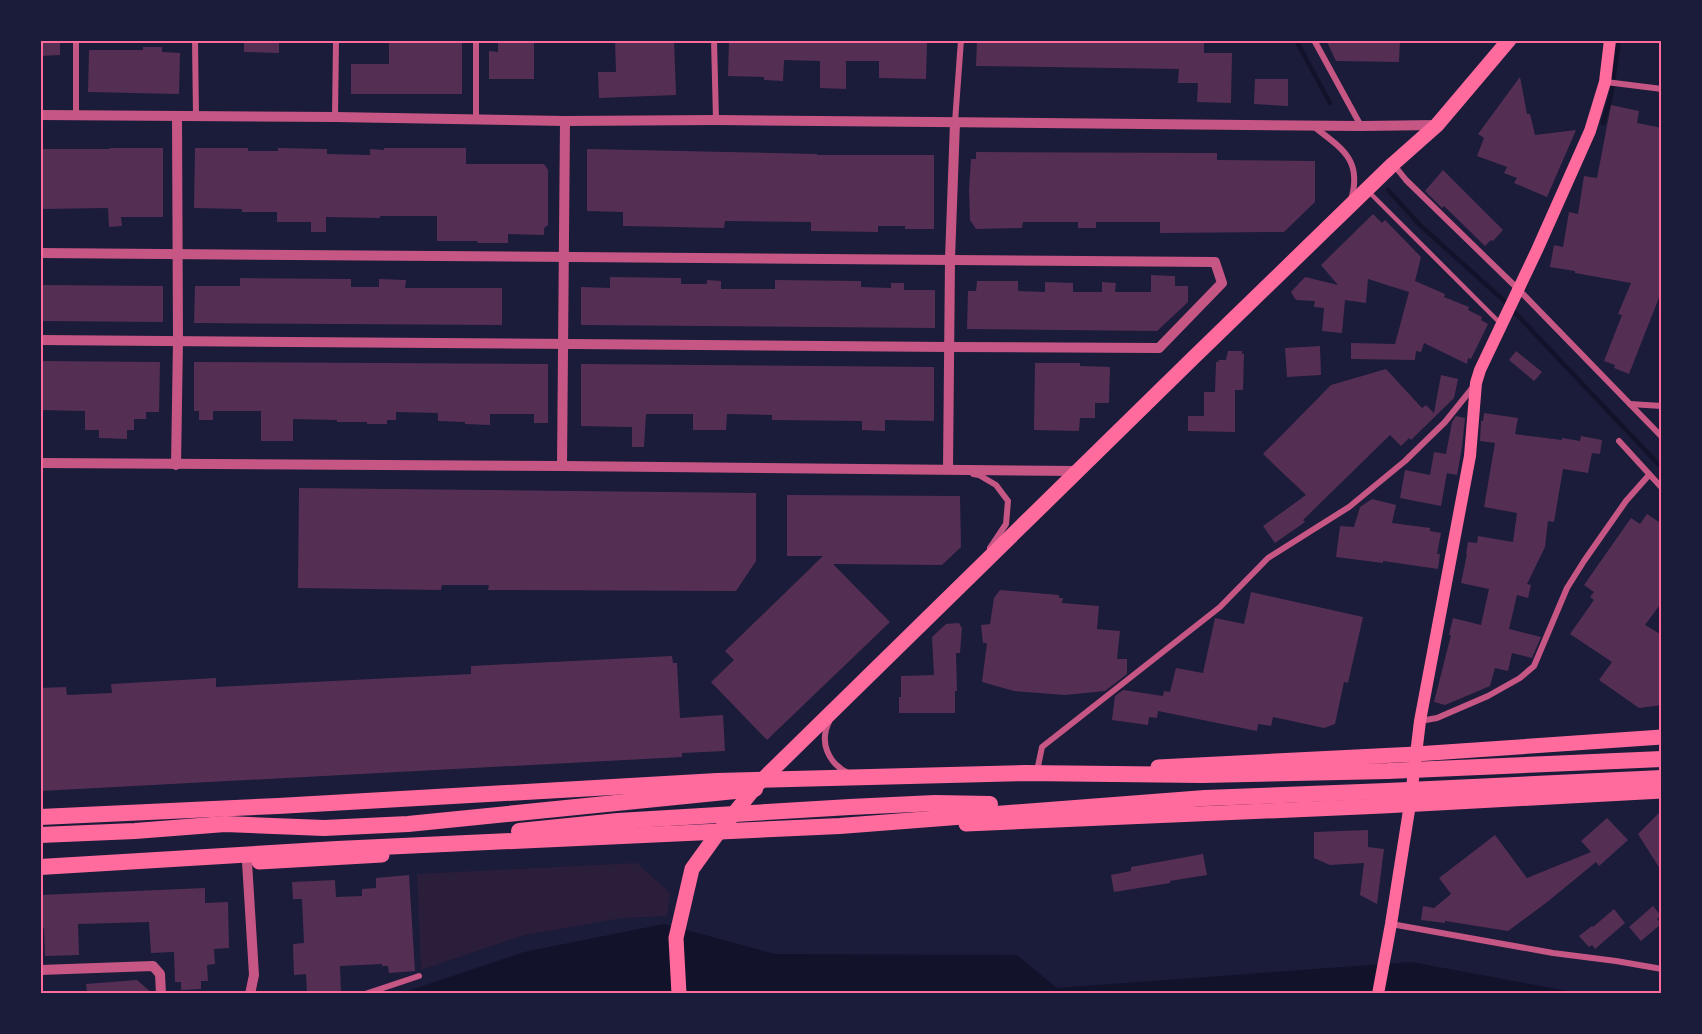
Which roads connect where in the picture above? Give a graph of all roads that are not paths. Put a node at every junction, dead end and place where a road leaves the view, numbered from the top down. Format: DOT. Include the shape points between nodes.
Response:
graph roads {
  1 [pos="76,40"];
  2 [pos="195,40"];
  3 [pos="336,40"];
  4 [pos="476,40"];
  5 [pos="714,40"];
  6 [pos="961,40"];
  7 [pos="1314,40"];
  8 [pos="1509,40"];
  9 [pos="1610,40"];
  10 [pos="1605,82"];
  11 [pos="1662,89"];
  12 [pos="40,115"];
  13 [pos="76,115"];
  14 [pos="177,116"];
  15 [pos="196,116"];
  16 [pos="335,117"];
  17 [pos="476,120"];
  18 [pos="716,120"];
  19 [pos="566,121"];
  20 [pos="955,122"];
  21 [pos="1437,125"];
  22 [pos="1313,126"];
  23 [pos="1361,126"];
  24 [pos="1394,164"];
  25 [pos="1367,190"];
  26 [pos="1348,209"];
  27 [pos="40,253"];
  28 [pos="177,253"];
  29 [pos="564,257"];
  30 [pos="950,259"];
  31 [pos="1517,292"];
  32 [pos="1504,322"];
  33 [pos="40,340"];
  34 [pos="178,340"];
  35 [pos="563,344"];
  36 [pos="949,347"];
  37 [pos="1476,383"];
  38 [pos="1629,404"];
  39 [pos="1662,406"];
  40 [pos="1662,436"];
  41 [pos="1619,441"];
  42 [pos="40,463"];
  43 [pos="176,465"];
  44 [pos="562,466"];
  45 [pos="948,469"];
  46 [pos="1078,471"];
  47 [pos="1649,475"];
  48 [pos="1662,488"];
  49 [pos="971,576"];
  50 [pos="836,708"];
  51 [pos="1420,721"];
  52 [pos="1662,737"];
  53 [pos="1416,754"];
  54 [pos="1662,759"];
  55 [pos="1036,772"];
  56 [pos="906,776"];
  57 [pos="830,778"];
  58 [pos="1662,778"];
  59 [pos="758,785"];
  60 [pos="1662,791"];
  61 [pos="1410,804"];
  62 [pos="1073,807"];
  63 [pos="40,817"];
  64 [pos="40,835"];
  65 [pos="715,837"];
  66 [pos="289,860"];
  67 [pos="247,862"];
  68 [pos="40,867"];
  69 [pos="40,875"];
  70 [pos="1391,924"];
  71 [pos="1662,969"];
  72 [pos="40,970"];
  73 [pos="419,975"];
  74 [pos="161,993"];
  75 [pos="250,993"];
  76 [pos="365,993"];
  77 [pos="679,993"];
  78 [pos="1378,993"];
  1 -- 13 [label="street"];
  2 -- 15 [label="street"];
  3 -- 16 [label="street"];
  4 -- 17 [label="street"];
  5 -- 18 [label="street"];
  6 -- 20 [label="street"];
  7 -- 23 [label="street"];
  8 -- 21 [label="main road"];
  9 -- 10 [label="main road"];
  10 -- 11 [label="street"];
  10 -- 31 [label="main road" via="1590,131"];
  12 -- 13 [label="street"];
  13 -- 14 [label="street"];
  14 -- 15 [label="street"];
  14 -- 28 [label="street"];
  15 -- 16 [label="street"];
  16 -- 17 [label="street"];
  17 -- 19 [label="street"];
  18 -- 19 [label="street"];
  18 -- 20 [label="street"];
  19 -- 29 [label="street"];
  20 -- 22 [label="street"];
  20 -- 30 [label="street"];
  21 -- 23 [label="street"];
  21 -- 24 [label="main road"];
  22 -- 23 [label="street"];
  22 -- 26 [label="street" via="1349,156 1355,180"];
  24 -- 25 [label="main road"];
  24 -- 31 [label="street"];
  25 -- 26 [label="main road"];
  25 -- 32 [label="lane"];
  26 -- 46 [label="main road"];
  27 -- 28 [label="street"];
  28 -- 29 [label="street"];
  28 -- 34 [label="street"];
  29 -- 30 [label="street"];
  29 -- 35 [label="street"];
  30 -- 36 [label="street"];
  30 -- 36 [label="street" via="1215,262 1222,284 1159,348"];
  31 -- 32 [label="main road"];
  31 -- 38 [label="street"];
  32 -- 37 [label="main road"];
  33 -- 34 [label="street"];
  34 -- 35 [label="street"];
  34 -- 43 [label="street"];
  35 -- 36 [label="street"];
  35 -- 44 [label="street"];
  36 -- 45 [label="street"];
  37 -- 51 [label="main road" via="1470,456"];
  37 -- 55 [label="street" via="1445,422 1405,461 1349,507 1268,558 1220,607 1042,747"];
  38 -- 39 [label="street"];
  38 -- 40 [label="street"];
  41 -- 47 [label="street"];
  42 -- 43 [label="street"];
  43 -- 44 [label="street"];
  44 -- 45 [label="street"];
  45 -- 46 [label="street"];
  45 -- 49 [label="street" via="980,475 996,485 1008,501 1006,524"];
  46 -- 49 [label="main road"];
  47 -- 48 [label="street"];
  47 -- 51 [label="street" via="1626,501 1567,588 1534,666 1488,696 1437,718"];
  49 -- 50 [label="main road"];
  50 -- 56 [label="street" via="825,730 826,753 839,768 851,774"];
  50 -- 59 [label="main road"];
  51 -- 53 [label="main road"];
  52 -- 53 [label="main road"];
  53 -- 55 [label="main road"];
  53 -- 61 [label="main road"];
  54 -- 57 [label="highway" via="1202,775 1025,773"];
  55 -- 56 [label="main road"];
  56 -- 59 [label="main road"];
  57 -- 63 [label="highway"];
  57 -- 64 [label="highway" via="738,792 408,825 324,828 225,824"];
  58 -- 62 [label="highway"];
  59 -- 63 [label="main road"];
  59 -- 65 [label="main road"];
  60 -- 61 [label="main road"];
  61 -- 65 [label="main road"];
  61 -- 70 [label="main road"];
  62 -- 66 [label="highway" via="935,803 618,821"];
  62 -- 68 [label="highway" via="840,826"];
  65 -- 66 [label="main road"];
  65 -- 77 [label="main road" via="692,868 679,922"];
  66 -- 67 [label="main road"];
  67 -- 69 [label="main road"];
  67 -- 75 [label="street" via="254,975"];
  70 -- 71 [label="street"];
  70 -- 78 [label="main road"];
  72 -- 74 [label="street" via="153,966 159,974"];
  73 -- 76 [label="street"];
}
